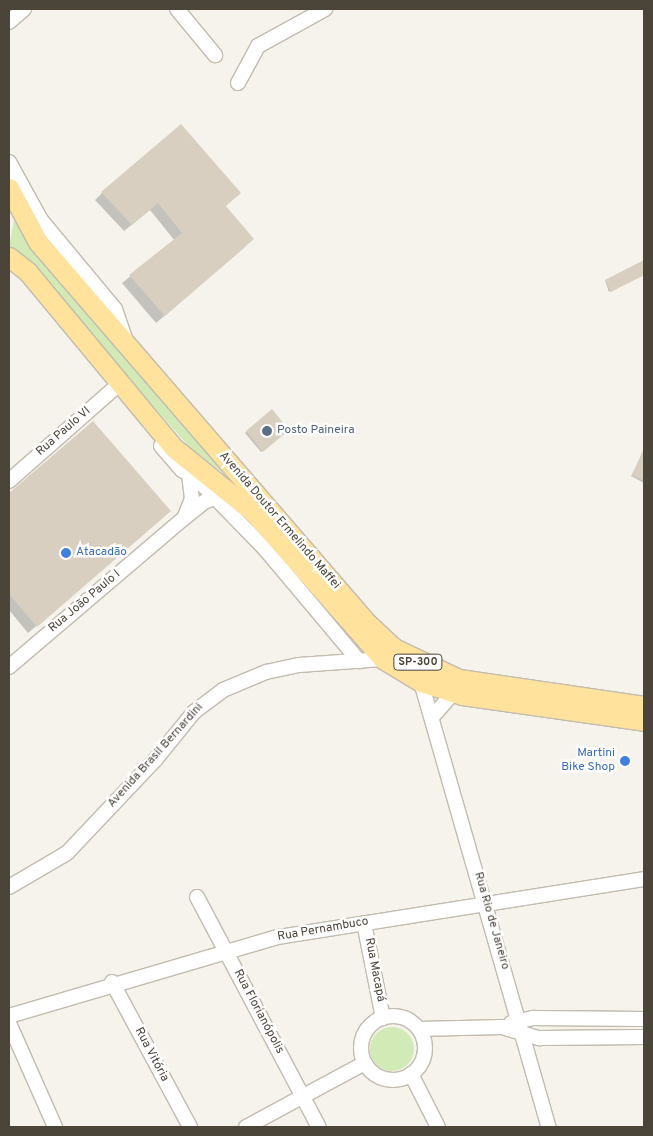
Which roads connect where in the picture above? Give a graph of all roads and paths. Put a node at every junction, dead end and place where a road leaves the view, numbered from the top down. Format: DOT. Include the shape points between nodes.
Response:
graph roads {
  1 [pos="24,9"];
  2 [pos="177,9"];
  3 [pos="326,9"];
  4 [pos="9,22"];
  5 [pos="215,55"];
  6 [pos="238,84"];
  7 [pos="9,162"];
  8 [pos="10,195"];
  9 [pos="9,258"];
  10 [pos="127,345"];
  11 [pos="120,383"];
  12 [pos="150,420"];
  13 [pos="194,478"];
  14 [pos="9,481"];
  15 [pos="222,494"];
  16 [pos="183,519"];
  17 [pos="383,659"];
  18 [pos="359,661"];
  19 [pos="9,667"];
  20 [pos="421,682"];
  21 [pos="454,692"];
  22 [pos="644,706"];
  23 [pos="434,715"];
  24 [pos="644,721"];
  25 [pos="644,879"];
  26 [pos="9,887"];
  27 [pos="196,896"];
  28 [pos="486,904"];
  29 [pos="364,923"];
  30 [pos="226,952"];
  31 [pos="112,982"];
  32 [pos="9,1016"];
  33 [pos="383,1018"];
  34 [pos="519,1020"];
  35 [pos="644,1020"];
  36 [pos="9,1023"];
  37 [pos="502,1027"];
  38 [pos="419,1029"];
  39 [pos="523,1035"];
  40 [pos="644,1037"];
  41 [pos="365,1062"];
  42 [pos="411,1074"];
  43 [pos="304,1096"];
  44 [pos="56,1127"];
  45 [pos="190,1127"];
  46 [pos="246,1127"];
  47 [pos="319,1127"];
  48 [pos="438,1127"];
  49 [pos="549,1127"];
  1 -- 4 [label="street"];
  2 -- 5 [label="street"];
  3 -- 6 [label="street" via="258,46"];
  7 -- 10 [label="street" via="41,220 116,310"];
  8 -- 10 [label="main road, Avenida Doutor Ermelindo Maffei / SP-300" via="38,242"];
  9 -- 11 [label="main road, Avenida Doutor Ermelindo Maffei / SP-300" via="27,271"];
  10 -- 22 [label="main road, Avenida Doutor Ermelindo Maffei / SP-300" via="367,623 394,648 459,679"];
  11 -- 12 [label="main road, Avenida Doutor Ermelindo Maffei / SP-300"];
  11 -- 14 [label="street, Rua Paulo VI"];
  12 -- 13 [label="street" via="151,434"];
  12 -- 15 [label="main road, Avenida Doutor Ermelindo Maffei / SP-300"];
  13 -- 15 [label="street"];
  13 -- 16 [label="street, Rua João Paulo I" via="192,500"];
  15 -- 16 [label="street, Rua João Paulo I"];
  15 -- 17 [label="main road, Avenida Doutor Ermelindo Maffei / SP-300" via="253,512"];
  15 -- 18 [label="street"];
  16 -- 19 [label="street, Rua João Paulo I"];
  17 -- 18 [label="street, Avenida Brasil Bernardini"];
  17 -- 20 [label="main road, Avenida Doutor Ermelindo Maffei / SP-300"];
  18 -- 26 [label="street, Avenida Brasil Bernardini" via="266,672 204,701 66,853"];
  20 -- 21 [label="main road, Avenida Doutor Ermelindo Maffei / SP-300"];
  20 -- 23 [label="street, Rua Rio de Janeiro"];
  21 -- 23 [label="street"];
  21 -- 24 [label="main road, Avenida Doutor Ermelindo Maffei / SP-300"];
  23 -- 28 [label="street, Rua Rio de Janeiro"];
  25 -- 28 [label="street, Rua Pernambuco"];
  27 -- 30 [label="street, Rua Florianópolis"];
  28 -- 29 [label="street, Rua Pernambuco"];
  28 -- 34 [label="street, Rua Rio de Janeiro"];
  29 -- 30 [label="street, Rua Pernambuco" via="278,938"];
  29 -- 33 [label="street, Rua Macapá"];
  30 -- 31 [label="street, Rua Pernambuco"];
  30 -- 43 [label="street, Rua Florianópolis"];
  31 -- 32 [label="street, Rua Pernambuco"];
  31 -- 45 [label="street, Rua Vitória"];
  33 -- 38 [label="street" via="405,1018"];
  33 -- 41 [label="street" via="364,1036"];
  34 -- 35 [label="street"];
  34 -- 37 [label="street"];
  34 -- 39 [label="street, Rua Rio de Janeiro"];
  36 -- 44 [label="street"];
  37 -- 38 [label="street"];
  37 -- 39 [label="street"];
  38 -- 42 [label="street" via="425,1053"];
  39 -- 40 [label="street"];
  39 -- 49 [label="street, Rua Rio de Janeiro"];
  41 -- 42 [label="street" via="388,1079"];
  41 -- 43 [label="street"];
  42 -- 48 [label="street"];
  43 -- 46 [label="street"];
  43 -- 47 [label="street, Rua Florianópolis"];
}
